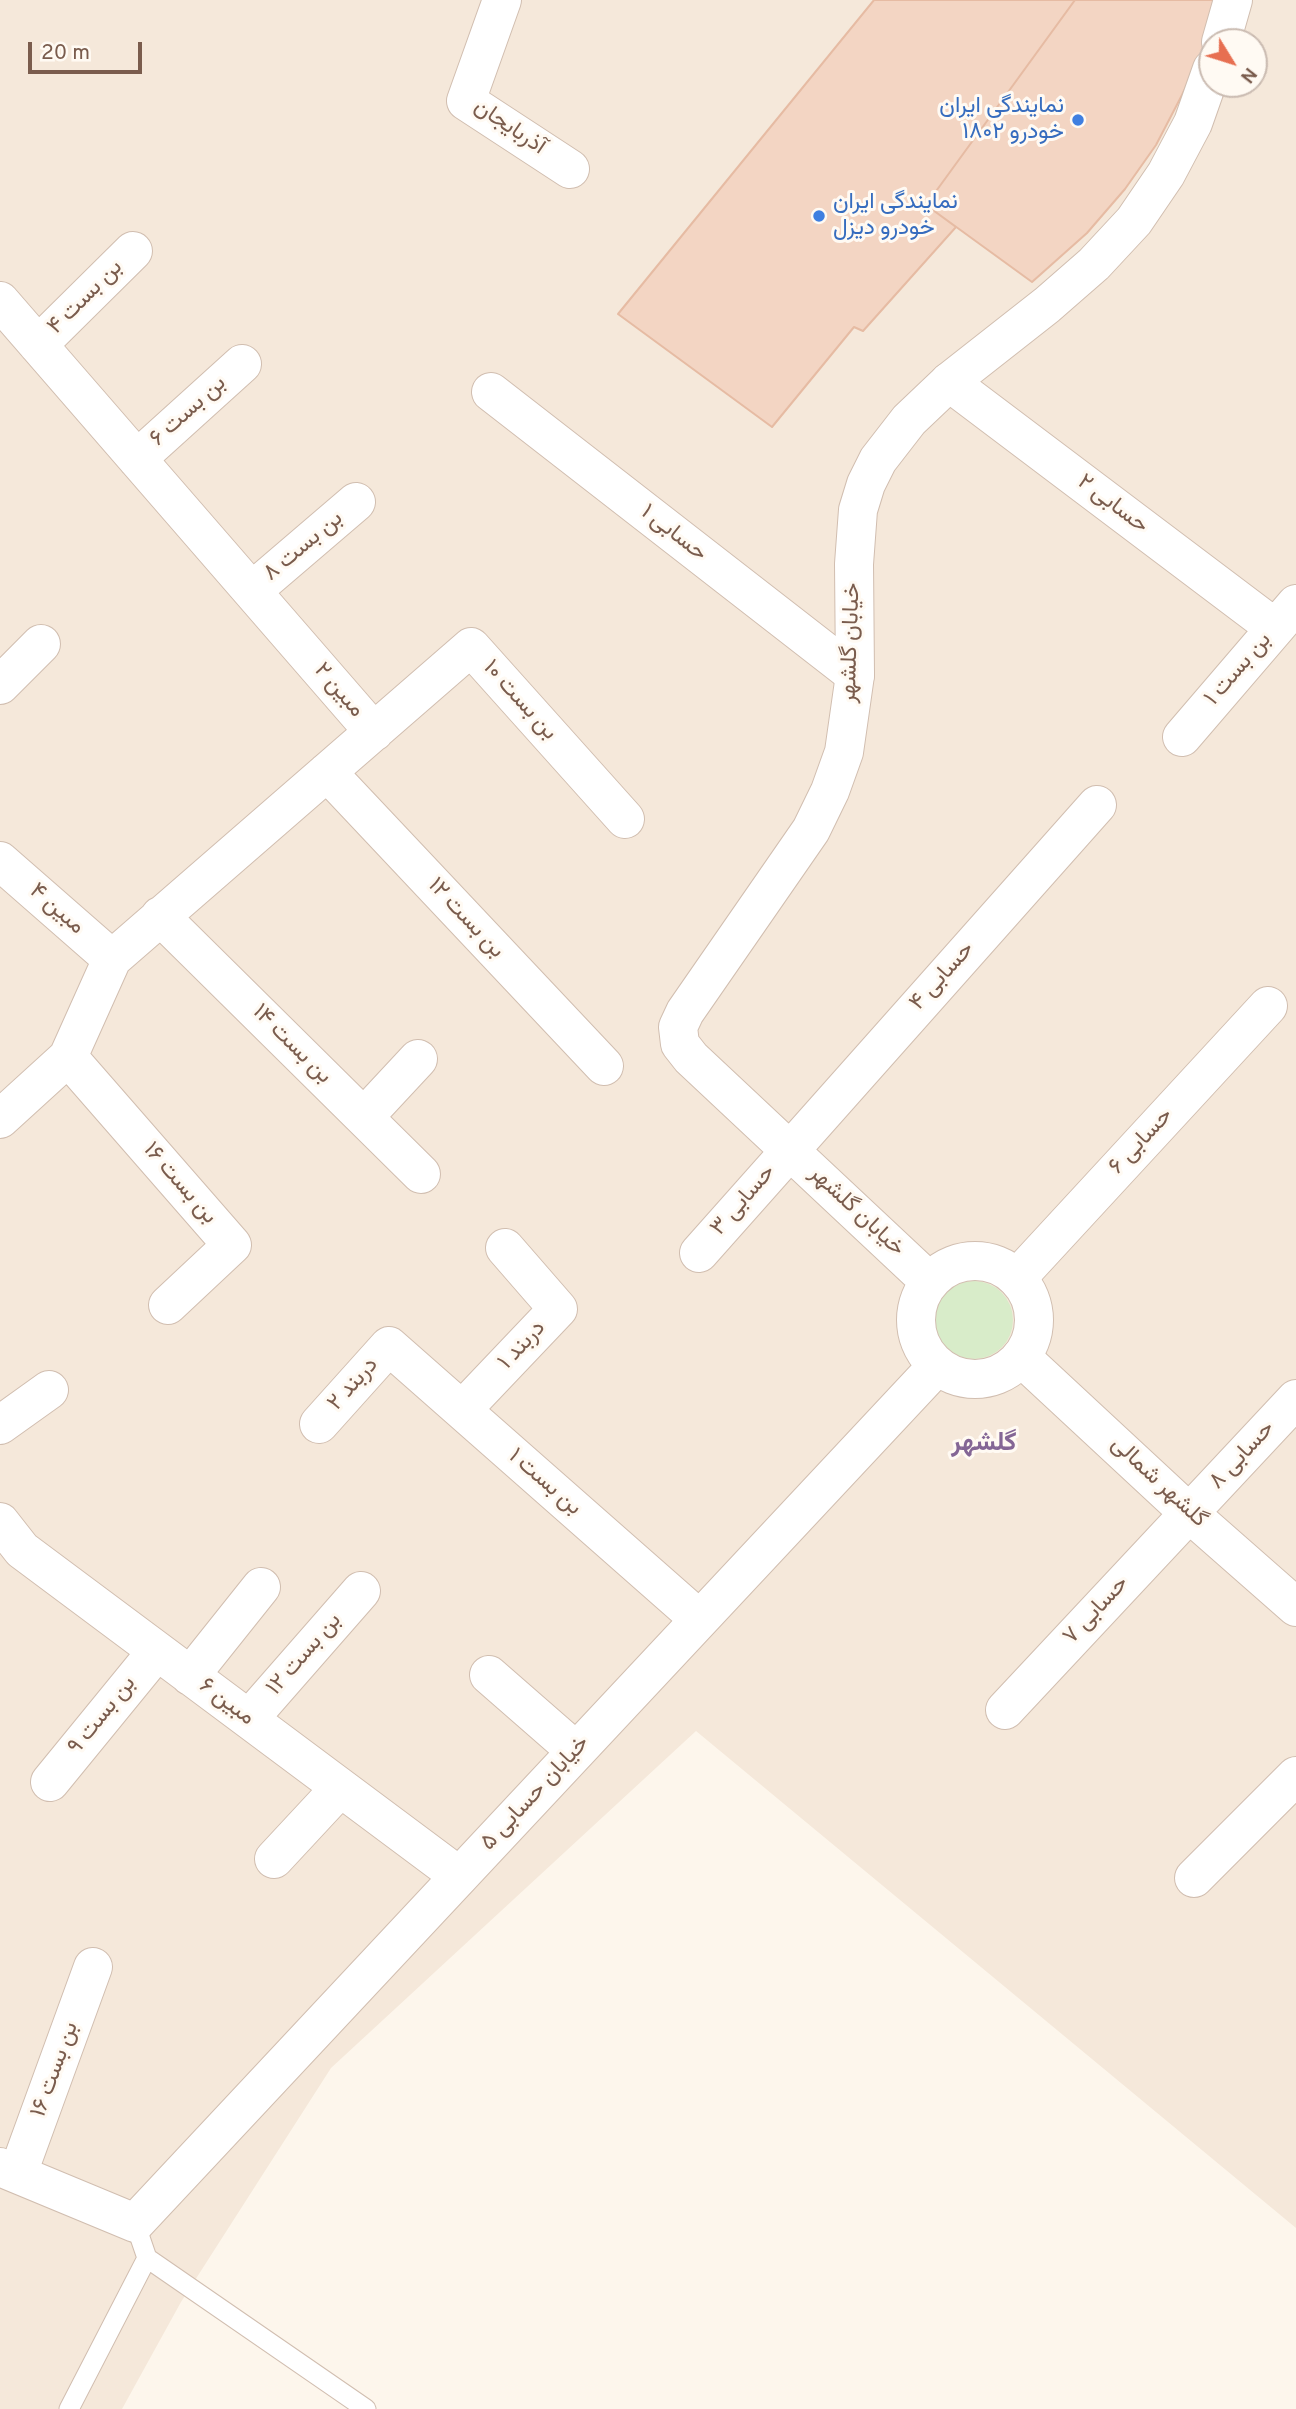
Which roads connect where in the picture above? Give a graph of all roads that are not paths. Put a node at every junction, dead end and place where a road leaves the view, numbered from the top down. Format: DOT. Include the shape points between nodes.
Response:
graph roads {
  1 [pos="502,0"];
  2 [pos="1233,0"];
  3 [pos="1225,28"];
  4 [pos="1202,98"];
  5 [pos="570,169"];
  6 [pos="133,251"];
  7 [pos="0,301"];
  8 [pos="38,345"];
  9 [pos="242,364"];
  10 [pos="949,382"];
  11 [pos="492,392"];
  12 [pos="137,460"];
  13 [pos="356,502"];
  14 [pos="251,592"];
  15 [pos="1286,616"];
  16 [pos="41,644"];
  17 [pos="856,675"];
  18 [pos="0,685"];
  19 [pos="374,732"];
  20 [pos="1182,737"];
  21 [pos="327,772"];
  22 [pos="1097,805"];
  23 [pos="625,819"];
  24 [pos="0,862"];
  25 [pos="160,916"];
  26 [pos="112,959"];
  27 [pos="1268,1006"];
  28 [pos="68,1057"];
  29 [pos="418,1059"];
  30 [pos="604,1066"];
  31 [pos="364,1117"];
  32 [pos="0,1119"];
  33 [pos="789,1149"];
  34 [pos="421,1174"];
  35 [pos="505,1248"];
  36 [pos="699,1253"];
  37 [pos="1017,1278"];
  38 [pos="930,1282"];
  39 [pos="168,1306"];
  40 [pos="388,1346"];
  41 [pos="1021,1357"];
  42 [pos="937,1366"];
  43 [pos="49,1390"];
  44 [pos="1296,1399"];
  45 [pos="462,1410"];
  46 [pos="0,1424"];
  47 [pos="319,1424"];
  48 [pos="1189,1513"];
  49 [pos="7,1549"];
  50 [pos="261,1587"];
  51 [pos="361,1591"];
  52 [pos="1296,1607"];
  53 [pos="699,1619"];
  54 [pos="157,1651"];
  55 [pos="489,1675"];
  56 [pos="190,1676"];
  57 [pos="1005,1710"];
  58 [pos="249,1719"];
  59 [pos="576,1751"];
  60 [pos="1296,1776"];
  61 [pos="50,1782"];
  62 [pos="340,1788"];
  63 [pos="274,1858"];
  64 [pos="459,1876"];
  65 [pos="1194,1878"];
  66 [pos="93,1966"];
  67 [pos="9,2170"];
  68 [pos="135,2223"];
  69 [pos="147,2258"];
  70 [pos="69,2409"];
  71 [pos="366,2409"];
  1 -- 5 [label="street, آذربایجان" via="466,101"];
  2 -- 3 [label="street"];
  4 -- 10 [label="street, خیابان گلشهر" via="1167,174 1134,221 1048,305"];
  6 -- 8 [label="street, بن بست ۴"];
  7 -- 8 [label="street, مبین ۲"];
  8 -- 12 [label="street, مبین ۲"];
  9 -- 12 [label="street, بن بست ۶"];
  10 -- 15 [label="street, حسابی ۲"];
  10 -- 17 [label="street, خیابان گلشهر" via="909,421 878,460 866,484 855,564"];
  11 -- 17 [label="street, حسابی ۱"];
  12 -- 14 [label="street, مبین ۲"];
  13 -- 14 [label="street, بن بست ۸"];
  14 -- 19 [label="street, مبین ۲"];
  15 -- 20 [label="street, بن بست ۱"];
  16 -- 18 [label="street"];
  17 -- 33 [label="street, خیابان گلشهر" via="844,752 811,830 678,1027 680,1044 691,1058"];
  19 -- 21 [label="street, مبین ۲"];
  19 -- 23 [label="street, بن بست ۱۰" via="471,647"];
  21 -- 25 [label="street, مبین ۲"];
  21 -- 30 [label="street, بن بست ۱۲"];
  22 -- 33 [label="street, حسابی ۴"];
  24 -- 26 [label="street, مبین ۴"];
  25 -- 26 [label="street, مبین ۲"];
  25 -- 31 [label="street, بن بست ۱۴"];
  26 -- 28 [label="street, مبین ۲"];
  27 -- 37 [label="street, حسابی ۶"];
  28 -- 32 [label="street, مبین ۲"];
  28 -- 39 [label="street, بن بست ۱۶" via="232,1245"];
  29 -- 31 [label="street"];
  31 -- 34 [label="street, بن بست ۱۴"];
  33 -- 36 [label="street, حسابی ۳"];
  33 -- 38 [label="street, خیابان گلشهر"];
  35 -- 45 [label="street, دربند ۱" via="558,1309"];
  37 -- 38 [label="street" via="982,1261 945,1269"];
  37 -- 41 [label="street" via="1033,1308 1034,1325"];
  38 -- 42 [label="street" via="916,1316 925,1351"];
  40 -- 45 [label="street, بن بست ۱"];
  40 -- 47 [label="street, دربند ۲"];
  41 -- 42 [label="street" via="990,1378 953,1375"];
  41 -- 48 [label="street, گلشهر شمالی"];
  42 -- 53 [label="street, خیابان حسابی ۵"];
  43 -- 46 [label="street"];
  44 -- 48 [label="street, حسابی ۸"];
  45 -- 53 [label="street, بن بست ۱"];
  48 -- 52 [label="street, گلشهر شمالی"];
  48 -- 57 [label="street, حسابی ۷"];
  49 -- 54 [label="street, مبین ۶"];
  50 -- 56 [label="street"];
  51 -- 58 [label="street, بن بست ۱۲"];
  53 -- 59 [label="street, خیابان حسابی ۵"];
  54 -- 56 [label="street, مبین ۶"];
  54 -- 61 [label="street, بن بست ۹"];
  55 -- 59 [label="street"];
  56 -- 58 [label="street, مبین ۶"];
  58 -- 62 [label="street, مبین ۶"];
  59 -- 64 [label="street, خیابان حسابی ۵"];
  60 -- 65 [label="street"];
  62 -- 63 [label="street"];
  62 -- 64 [label="street, مبین ۶"];
  64 -- 68 [label="street, خیابان حسابی ۵"];
  66 -- 67 [label="street, بن بست ۱۶"];
  67 -- 68 [label="street"];
  68 -- 69 [label="lane"];
  69 -- 70 [label="lane"];
  69 -- 71 [label="lane"];
}
